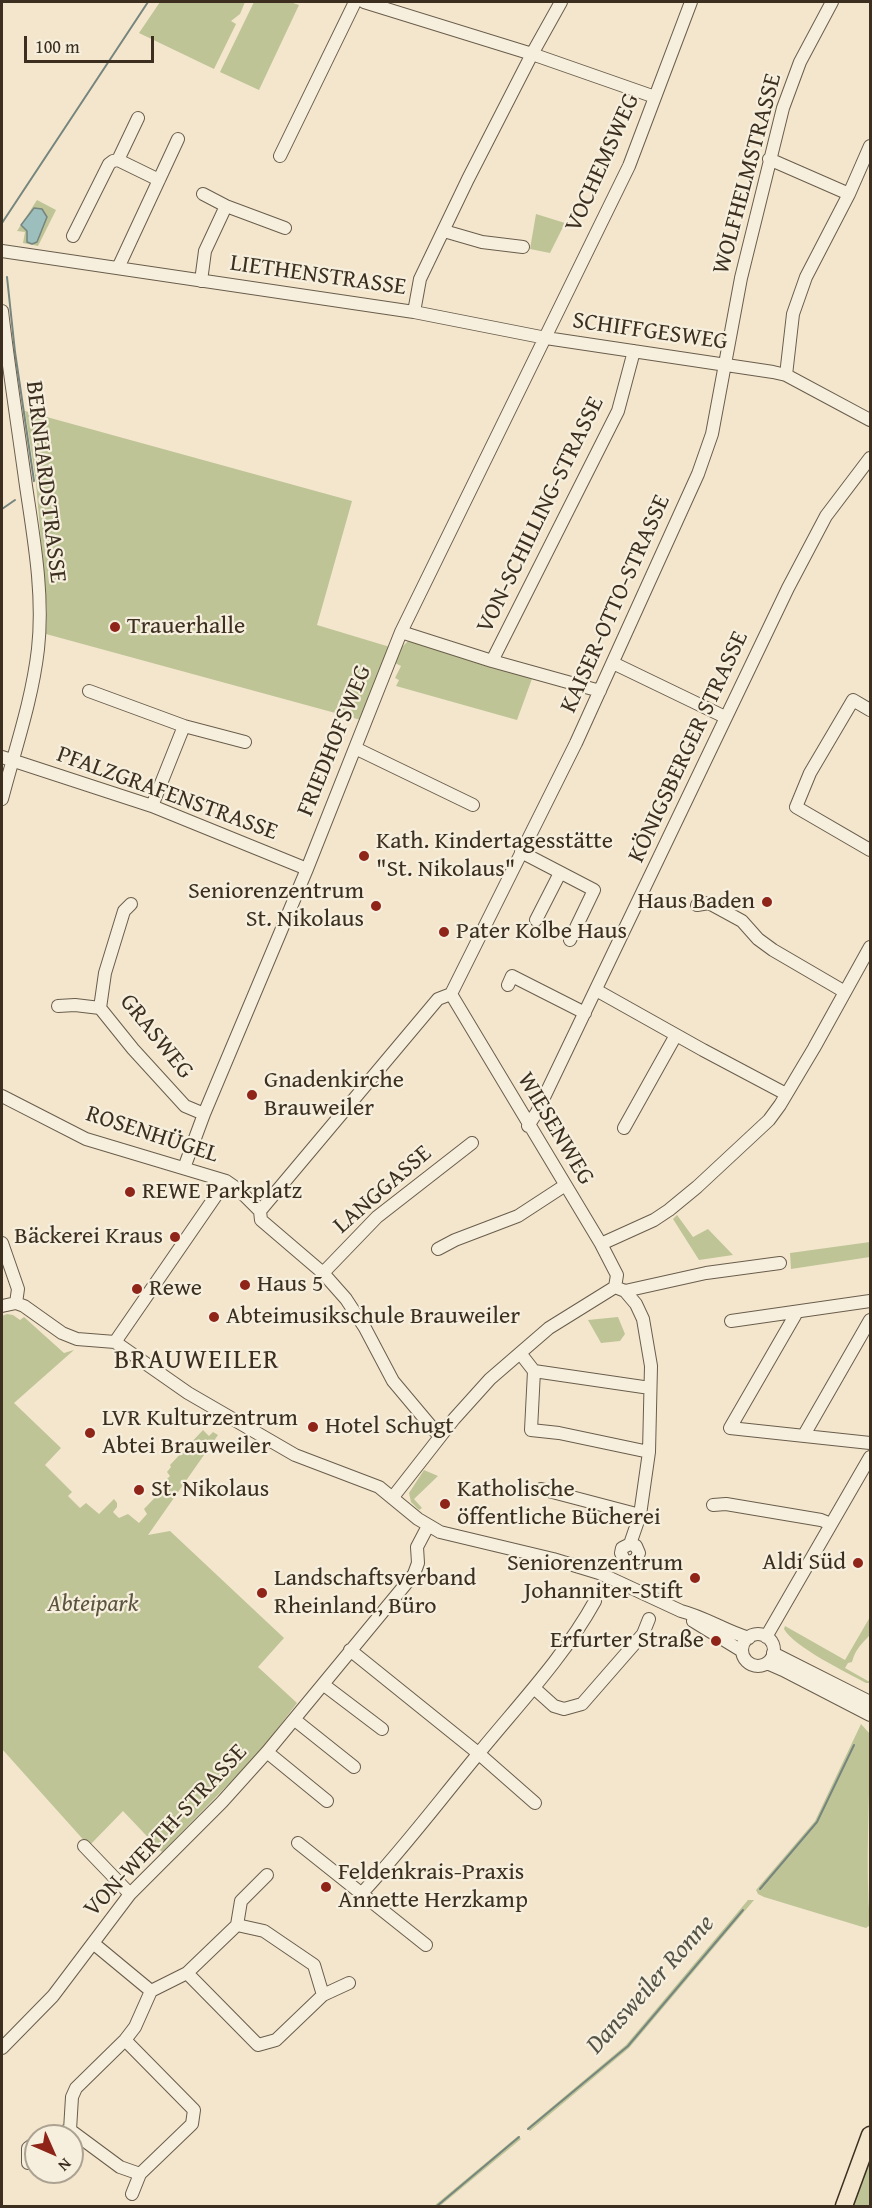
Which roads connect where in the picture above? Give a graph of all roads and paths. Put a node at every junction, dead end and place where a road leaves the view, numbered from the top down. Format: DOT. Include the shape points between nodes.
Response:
graph roads {
  1 [pos="355,2"];
  2 [pos="364,2"];
  3 [pos="561,2"];
  4 [pos="691,2"];
  5 [pos="832,2"];
  6 [pos="532,54"];
  7 [pos="655,98"];
  8 [pos="138,118"];
  9 [pos="178,139"];
  10 [pos="870,146"];
  11 [pos="280,156"];
  12 [pos="769,159"];
  13 [pos="118,160"];
  14 [pos="159,180"];
  15 [pos="203,194"];
  16 [pos="849,194"];
  17 [pos="226,206"];
  18 [pos="285,228"];
  19 [pos="444,231"];
  20 [pos="73,236"];
  21 [pos="523,248"];
  22 [pos="2,251"];
  23 [pos="118,268"];
  24 [pos="201,281"];
  25 [pos="2,311"];
  26 [pos="414,312"];
  27 [pos="546,338"];
  28 [pos="634,351"];
  29 [pos="725,364"];
  30 [pos="780,374"];
  31 [pos="870,420"];
  32 [pos="870,458"];
  33 [pos="401,632"];
  34 [pos="492,661"];
  35 [pos="613,663"];
  36 [pos="89,691"];
  37 [pos="600,691"];
  38 [pos="870,710"];
  39 [pos="725,717"];
  40 [pos="184,726"];
  41 [pos="244,742"];
  42 [pos="355,748"];
  43 [pos="7,759"];
  44 [pos="2,799"];
  45 [pos="473,805"];
  46 [pos="152,806"];
  47 [pos="870,850"];
  48 [pos="521,852"];
  49 [pos="307,869"];
  50 [pos="560,873"];
  51 [pos="130,904"];
  52 [pos="697,905"];
  53 [pos="536,920"];
  54 [pos="570,940"];
  55 [pos="870,947"];
  56 [pos="508,986"];
  57 [pos="596,990"];
  58 [pos="845,992"];
  59 [pos="451,994"];
  60 [pos="58,1006"];
  61 [pos="100,1008"];
  62 [pos="585,1013"];
  63 [pos="676,1035"];
  64 [pos="786,1094"];
  65 [pos="2,1096"];
  66 [pos="204,1114"];
  67 [pos="528,1126"];
  68 [pos="624,1128"];
  69 [pos="472,1143"];
  70 [pos="184,1168"];
  71 [pos="226,1181"];
  72 [pos="564,1186"];
  73 [pos="260,1211"];
  74 [pos="2,1243"];
  75 [pos="601,1244"];
  76 [pos="438,1250"];
  77 [pos="780,1263"];
  78 [pos="323,1273"];
  79 [pos="620,1289"];
  80 [pos="870,1301"];
  81 [pos="16,1303"];
  82 [pos="2,1305"];
  83 [pos="797,1312"];
  84 [pos="870,1320"];
  85 [pos="731,1321"];
  86 [pos="115,1342"];
  87 [pos="520,1353"];
  88 [pos="534,1371"];
  89 [pos="650,1388"];
  90 [pos="804,1435"];
  91 [pos="440,1437"];
  92 [pos="870,1443"];
  93 [pos="649,1452"];
  94 [pos="870,1457"];
  95 [pos="541,1489"];
  96 [pos="393,1497"];
  97 [pos="713,1505"];
  98 [pos="640,1515"];
  99 [pos="831,1524"];
  100 [pos="428,1526"];
  101 [pos="630,1544"];
  102 [pos="595,1601"];
  103 [pos="681,1611"];
  104 [pos="649,1619"];
  105 [pos="766,1637"];
  106 [pos="749,1638"];
  107 [pos="350,1650"];
  108 [pos="742,1652"];
  109 [pos="770,1658"];
  110 [pos="324,1685"];
  111 [pos="534,1688"];
  112 [pos="869,1712"];
  113 [pos="295,1720"];
  114 [pos="382,1729"];
  115 [pos="267,1752"];
  116 [pos="478,1754"];
  117 [pos="354,1767"];
  118 [pos="327,1801"];
  119 [pos="535,1803"];
  120 [pos="298,1843"];
  121 [pos="84,1846"];
  122 [pos="267,1875"];
  123 [pos="362,1893"];
  124 [pos="130,1894"];
  125 [pos="237,1925"];
  126 [pos="93,1943"];
  127 [pos="426,1945"];
  128 [pos="187,1973"];
  129 [pos="349,1983"];
  130 [pos="151,1991"];
  131 [pos="324,1995"];
  132 [pos="125,2040"];
  133 [pos="2,2048"];
  134 [pos="70,2124"];
  135 [pos="870,2135"];
  136 [pos="84,2141"];
  137 [pos="140,2174"];
  138 [pos="132,2194"];
  139 [pos="843,2206"];
  1 -- 11 [label="street"];
  2 -- 6 [label="street"];
  3 -- 6 [label="street, LIETHENSTRASSE"];
  4 -- 7 [label="street, VOCHEMSWEG"];
  5 -- 12 [label="street, WOLFHELMSTRASSE" via="800,62"];
  6 -- 7 [label="street"];
  6 -- 19 [label="street, LIETHENSTRASSE"];
  7 -- 27 [label="street, VOCHEMSWEG" via="629,166"];
  8 -- 13 [label="street"];
  9 -- 14 [label="street"];
  10 -- 16 [label="street"];
  12 -- 16 [label="street"];
  12 -- 29 [label="street, WOLFHELMSTRASSE"];
  13 -- 14 [label="street"];
  13 -- 20 [label="street" via="109,164"];
  14 -- 23 [label="street"];
  15 -- 17 [label="street, LIETHENSTRASSE"];
  16 -- 30 [label="street" via="806,277"];
  17 -- 18 [label="street, LIETHENSTRASSE"];
  17 -- 24 [label="street, LIETHENSTRASSE" via="205,251"];
  19 -- 21 [label="street"];
  19 -- 26 [label="street, LIETHENSTRASSE" via="420,279"];
  22 -- 23 [label="street, LIETHENSTRASSE"];
  23 -- 24 [label="street, LIETHENSTRASSE"];
  24 -- 26 [label="street, LIETHENSTRASSE"];
  25 -- 43 [label="street, BERNHARDSTRASSE" via="40,608 38,648 25,721"];
  26 -- 27 [label="street, SCHIFFGESWEG"];
  27 -- 28 [label="street, SCHIFFGESWEG"];
  27 -- 33 [label="street, FRIEDHOFSWEG"];
  28 -- 29 [label="street, SCHIFFGESWEG"];
  28 -- 34 [label="street, VON-SCHILLING-STRASSE" via="618,411"];
  29 -- 30 [label="street, SCHIFFGESWEG"];
  29 -- 35 [label="street, KAISER-OTTO-STRASSE" via="712,434 698,474"];
  30 -- 31 [label="street, SCHIFFGESWEG"];
  32 -- 39 [label="street, KÖNIGSBERGER STRASSE" via="825,516"];
  33 -- 34 [label="street"];
  33 -- 42 [label="street, FRIEDHOFSWEG"];
  34 -- 37 [label="street"];
  35 -- 37 [label="street, KAISER-OTTO-STRASSE"];
  35 -- 39 [label="street"];
  36 -- 40 [label="street"];
  37 -- 48 [label="street, KAISER-OTTO-STRASSE"];
  38 -- 47 [label="street" via="853,700 810,773 796,807"];
  39 -- 57 [label="street, KÖNIGSBERGER STRASSE"];
  40 -- 41 [label="street"];
  40 -- 46 [label="street"];
  42 -- 45 [label="street"];
  42 -- 49 [label="street, FRIEDHOFSWEG"];
  43 -- 44 [label="street, BERNHARDSTRASSE"];
  43 -- 46 [label="street, PFALZGRAFENSTRASSE"];
  46 -- 49 [label="street, PFALZGRAFENSTRASSE"];
  48 -- 50 [label="street"];
  48 -- 59 [label="street, KAISER-OTTO-STRASSE"];
  49 -- 66 [label="street, FRIEDHOFSWEG"];
  50 -- 53 [label="street"];
  50 -- 54 [label="street" via="594,890"];
  51 -- 61 [label="street, GRASWEG" via="124,911 105,973"];
  52 -- 58 [label="street" via="709,903 742,921 765,945"];
  55 -- 58 [label="street"];
  56 -- 62 [label="street" via="512,976"];
  57 -- 62 [label="street, KÖNIGSBERGER STRASSE"];
  57 -- 63 [label="street"];
  58 -- 64 [label="street"];
  59 -- 67 [label="street, WIESENWEG"];
  59 -- 73 [label="street, KAISER-OTTO-STRASSE" via="438,999"];
  60 -- 61 [label="street"];
  61 -- 66 [label="street, GRASWEG" via="185,1106"];
  62 -- 67 [label="street, KÖNIGSBERGER STRASSE"];
  63 -- 64 [label="street"];
  63 -- 68 [label="street"];
  64 -- 75 [label="street" via="769,1120 697,1187 654,1220"];
  65 -- 70 [label="street, ROSENHÜGEL" via="86,1139"];
  66 -- 70 [label="street, FRIEDHOFSWEG"];
  67 -- 72 [label="street, WIESENWEG"];
  69 -- 78 [label="street, LANGGASSE" via="376,1217"];
  70 -- 71 [label="street, ROSENHÜGEL"];
  71 -- 73 [label="street"];
  71 -- 86 [label="street"];
  72 -- 75 [label="street, WIESENWEG"];
  72 -- 76 [label="street" via="518,1216"];
  73 -- 78 [label="street" via="261,1220"];
  74 -- 81 [label="street" via="18,1289"];
  75 -- 79 [label="street, WIESENWEG"];
  77 -- 79 [label="street"];
  78 -- 91 [label="street" via="365,1328 393,1381"];
  79 -- 87 [label="street" via="549,1328"];
  79 -- 89 [label="street" via="636,1304 643,1319 651,1366"];
  80 -- 83 [label="street"];
  81 -- 82 [label="street"];
  81 -- 86 [label="street" via="62,1333"];
  83 -- 85 [label="street"];
  83 -- 90 [label="street" via="730,1428"];
  84 -- 90 [label="street"];
  86 -- 96 [label="street" via="188,1393 289,1452 371,1483"];
  87 -- 88 [label="street"];
  87 -- 91 [label="street" via="490,1379"];
  88 -- 89 [label="street"];
  88 -- 93 [label="street" via="531,1430"];
  89 -- 93 [label="street"];
  90 -- 92 [label="street"];
  91 -- 96 [label="street"];
  93 -- 98 [label="street"];
  94 -- 99 [label="street"];
  95 -- 98 [label="street"];
  96 -- 100 [label="street"];
  97 -- 99 [label="street" via="726,1503"];
  98 -- 101 [label="street"];
  99 -- 105 [label="street"];
  100 -- 103 [label="street" via="447,1535 599,1573"];
  100 -- 107 [label="street, VON-WERTH-STRASSE" via="420,1539 414,1574"];
  102 -- 111 [label="street"];
  103 -- 106 [label="street"];
  103 -- 108 [label="street"];
  104 -- 111 [label="street" via="643,1634 582,1704 564,1709 554,1706"];
  105 -- 106 [label="street"];
  105 -- 109 [label="street" via="773,1646"];
  106 -- 108 [label="street"];
  107 -- 110 [label="street, VON-WERTH-STRASSE"];
  107 -- 116 [label="street"];
  108 -- 109 [label="street" via="753,1666"];
  109 -- 112 [label="street"];
  110 -- 113 [label="street, VON-WERTH-STRASSE"];
  110 -- 114 [label="street"];
  111 -- 116 [label="street"];
  113 -- 115 [label="street, VON-WERTH-STRASSE"];
  113 -- 117 [label="street"];
  115 -- 118 [label="street, VON-WERTH-STRASSE"];
  115 -- 124 [label="street, VON-WERTH-STRASSE"];
  116 -- 119 [label="street"];
  116 -- 123 [label="street"];
  120 -- 123 [label="street"];
  121 -- 124 [label="street"];
  122 -- 125 [label="street" via="241,1901"];
  123 -- 127 [label="street"];
  124 -- 126 [label="street, VON-WERTH-STRASSE"];
  125 -- 128 [label="street"];
  125 -- 131 [label="street" via="264,1931 314,1965"];
  126 -- 130 [label="street"];
  126 -- 133 [label="street, VON-WERTH-STRASSE" via="53,1996"];
  128 -- 130 [label="street"];
  128 -- 131 [label="street" via="258,2045 276,2040"];
  129 -- 131 [label="street"];
  130 -- 132 [label="street"];
  132 -- 134 [label="street" via="76,2088"];
  132 -- 137 [label="street" via="194,2110 192,2124"];
  135 -- 139 [label="main road"];
  136 -- 137 [label="street" via="120,2168"];
  137 -- 138 [label="street"];
}
